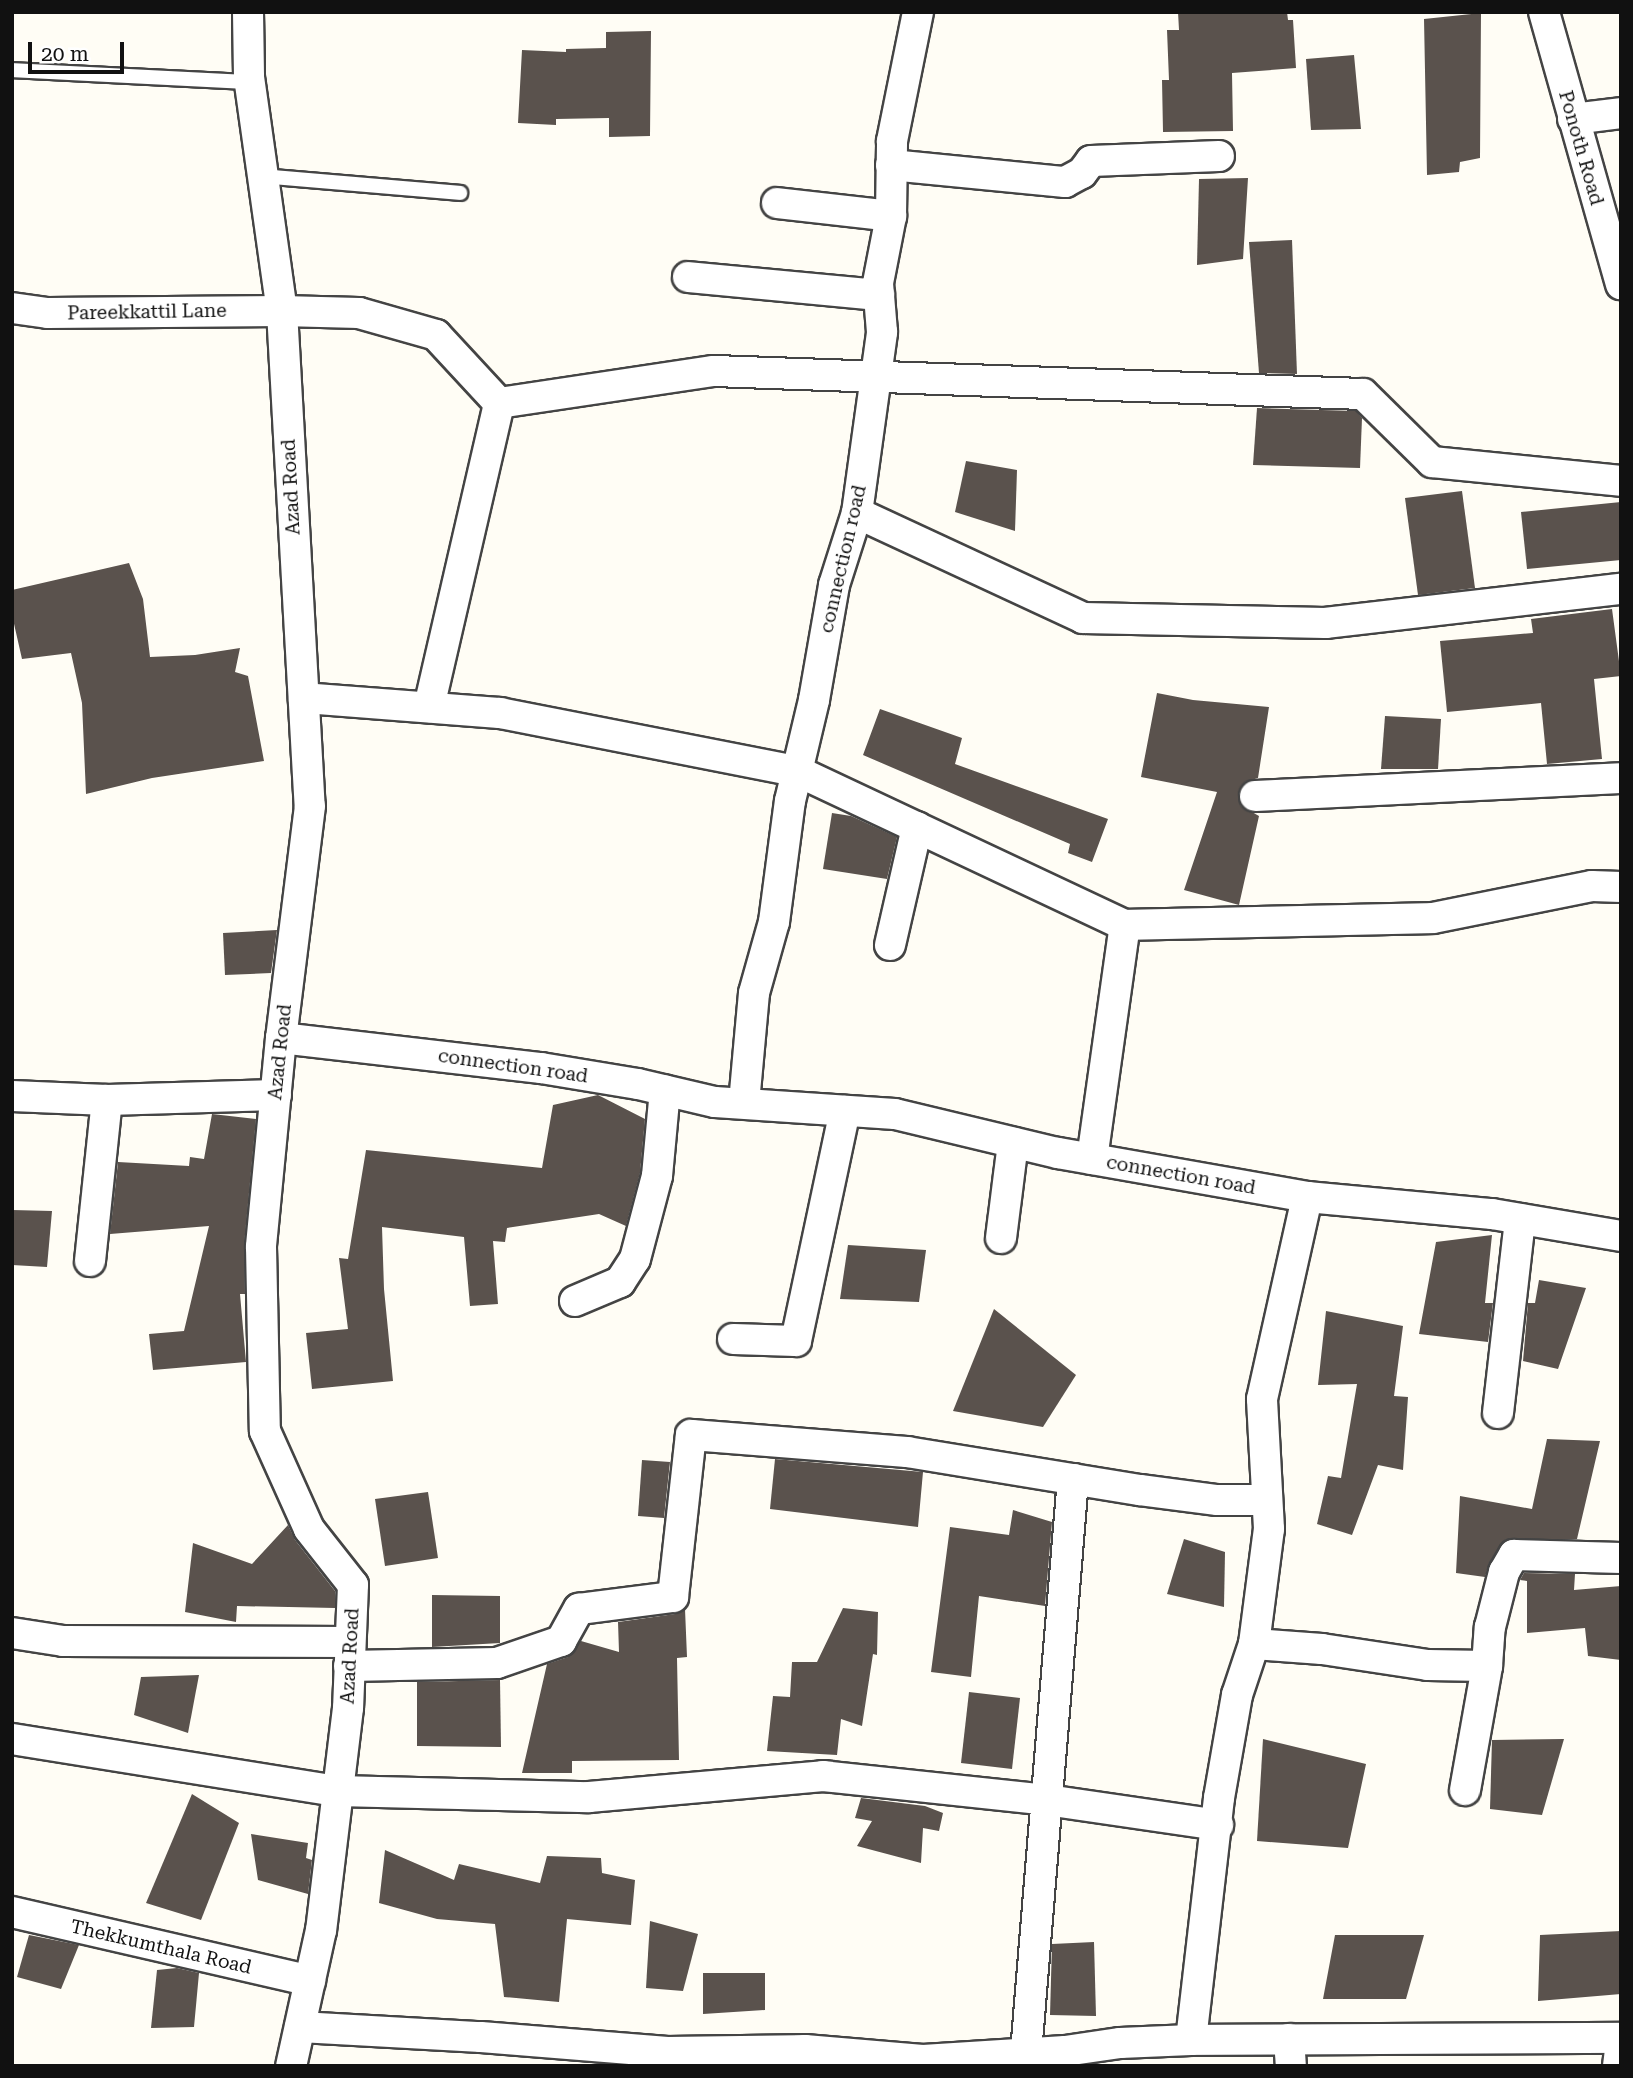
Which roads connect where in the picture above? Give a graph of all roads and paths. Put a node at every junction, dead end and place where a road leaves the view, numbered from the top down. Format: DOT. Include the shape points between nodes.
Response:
graph roads {
  1 [pos="248,12"];
  2 [pos="918,12"];
  3 [pos="1544,12"];
  4 [pos="12,70"];
  5 [pos="250,82"];
  6 [pos="1621,113"];
  7 [pos="1573,119"];
  8 [pos="1219,156"];
  9 [pos="891,165"];
  10 [pos="262,177"];
  11 [pos="460,193"];
  12 [pos="776,203"];
  13 [pos="891,216"];
  14 [pos="688,277"];
  15 [pos="1621,284"];
  16 [pos="879,295"];
  17 [pos="12,309"];
  18 [pos="282,311"];
  19 [pos="877,376"];
  20 [pos="499,403"];
  21 [pos="1621,481"];
  22 [pos="857,513"];
  23 [pos="1621,589"];
  24 [pos="304,698"];
  25 [pos="429,707"];
  26 [pos="797,771"];
  27 [pos="1621,778"];
  28 [pos="1255,796"];
  29 [pos="917,827"];
  30 [pos="1621,887"];
  31 [pos="1125,925"];
  32 [pos="890,945"];
  33 [pos="281,1038"];
  34 [pos="665,1090"];
  35 [pos="276,1095"];
  36 [pos="12,1096"];
  37 [pos="107,1100"];
  38 [pos="744,1103"];
  39 [pos="845,1111"];
  40 [pos="1013,1143"];
  41 [pos="1092,1159"];
  42 [pos="1307,1198"];
  43 [pos="1520,1219"];
  44 [pos="1621,1236"];
  45 [pos="1001,1238"];
  46 [pos="90,1261"];
  47 [pos="575,1301"];
  48 [pos="733,1339"];
  49 [pos="1498,1413"];
  50 [pos="1073,1479"];
  51 [pos="1267,1500"];
  52 [pos="1621,1558"];
  53 [pos="12,1633"];
  54 [pos="1254,1644"];
  55 [pos="350,1654"];
  56 [pos="1487,1667"];
  57 [pos="12,1739"];
  58 [pos="1465,1790"];
  59 [pos="338,1791"];
  60 [pos="1047,1800"];
  61 [pos="1218,1825"];
  62 [pos="12,1912"];
  63 [pos="310,1981"];
  64 [pos="300,2027"];
  65 [pos="1621,2038"];
  66 [pos="1191,2040"];
  67 [pos="1621,2043"];
  68 [pos="1290,2052"];
  69 [pos="1026,2053"];
  70 [pos="1121,2054"];
  71 [pos="737,2059"];
  72 [pos="291,2066"];
  73 [pos="1618,2066"];
  1 -- 5 [label="street, Azad Road"];
  2 -- 9 [label="street, connection road"];
  3 -- 7 [label="street, Ponoth Road"];
  4 -- 5 [label="lane"];
  5 -- 10 [label="street, Azad Road"];
  6 -- 7 [label="street"];
  7 -- 15 [label="street, Ponoth Road"];
  8 -- 9 [label="street" via="1091,161 1082,173 1065,182"];
  9 -- 13 [label="street, connection road"];
  10 -- 11 [label="lane"];
  10 -- 18 [label="street, Azad Road"];
  12 -- 13 [label="street"];
  13 -- 16 [label="street, connection road"];
  14 -- 16 [label="street"];
  16 -- 19 [label="street, connection road" via="882,332"];
  17 -- 18 [label="street, Pareekkattil Lane" via="48,313"];
  18 -- 20 [label="street, Pareekkattil Lane" via="359,313 436,335"];
  18 -- 24 [label="street, Azad Road"];
  19 -- 20 [label="street" via="714,371"];
  19 -- 21 [label="street" via="1363,394 1432,461"];
  19 -- 22 [label="street, connection road"];
  20 -- 25 [label="street"];
  22 -- 23 [label="street" via="1083,618 1325,623"];
  22 -- 26 [label="street, connection road" via="834,585"];
  24 -- 25 [label="street"];
  24 -- 33 [label="street, Azad Road" via="310,806"];
  25 -- 26 [label="street" via="500,713"];
  26 -- 29 [label="street"];
  26 -- 38 [label="street, connection road" via="774,922 754,993"];
  27 -- 28 [label="street"];
  29 -- 31 [label="street"];
  29 -- 32 [label="street"];
  30 -- 31 [label="street" via="1578,888 1433,918"];
  31 -- 41 [label="street"];
  33 -- 34 [label="street, connection road" via="541,1068"];
  33 -- 35 [label="street, Azad Road"];
  34 -- 38 [label="street, connection road" via="715,1102"];
  34 -- 47 [label="street" via="657,1176 635,1259 620,1282"];
  35 -- 37 [label="street"];
  35 -- 55 [label="street, Azad Road" via="261,1247 265,1431 309,1529 353,1585"];
  36 -- 37 [label="street"];
  37 -- 46 [label="street"];
  38 -- 39 [label="street, connection road"];
  39 -- 40 [label="street, connection road" via="895,1114"];
  39 -- 48 [label="street" via="796,1340"];
  40 -- 41 [label="street, connection road"];
  40 -- 45 [label="street"];
  41 -- 42 [label="street, connection road"];
  42 -- 43 [label="street, connection road"];
  42 -- 51 [label="street" via="1262,1399"];
  43 -- 44 [label="street, connection road"];
  43 -- 49 [label="street"];
  50 -- 51 [label="street" via="1217,1500"];
  50 -- 55 [label="street" via="907,1452 691,1435 673,1597 579,1609 561,1641 497,1663"];
  50 -- 60 [label="street"];
  51 -- 54 [label="street" via="1269,1529"];
  52 -- 56 [label="street" via="1514,1555 1504,1572 1490,1628"];
  53 -- 55 [label="street" via="63,1641"];
  54 -- 56 [label="street" via="1428,1665"];
  54 -- 61 [label="street" via="1237,1696"];
  55 -- 59 [label="street, Azad Road"];
  56 -- 58 [label="street"];
  57 -- 59 [label="street"];
  59 -- 60 [label="street" via="589,1797 823,1776"];
  59 -- 63 [label="street, Azad Road"];
  60 -- 61 [label="street"];
  60 -- 69 [label="street"];
  61 -- 66 [label="street"];
  62 -- 63 [label="street, Thekkumthala Road"];
  63 -- 64 [label="street, Azad Road"];
  64 -- 71 [label="street"];
  64 -- 72 [label="street, Azad Road"];
  65 -- 68 [label="street"];
  66 -- 68 [label="street"];
  66 -- 70 [label="street"];
  67 -- 73 [label="street"];
  69 -- 70 [label="street"];
  69 -- 71 [label="street" via="923,2060 805,2050"];
}
